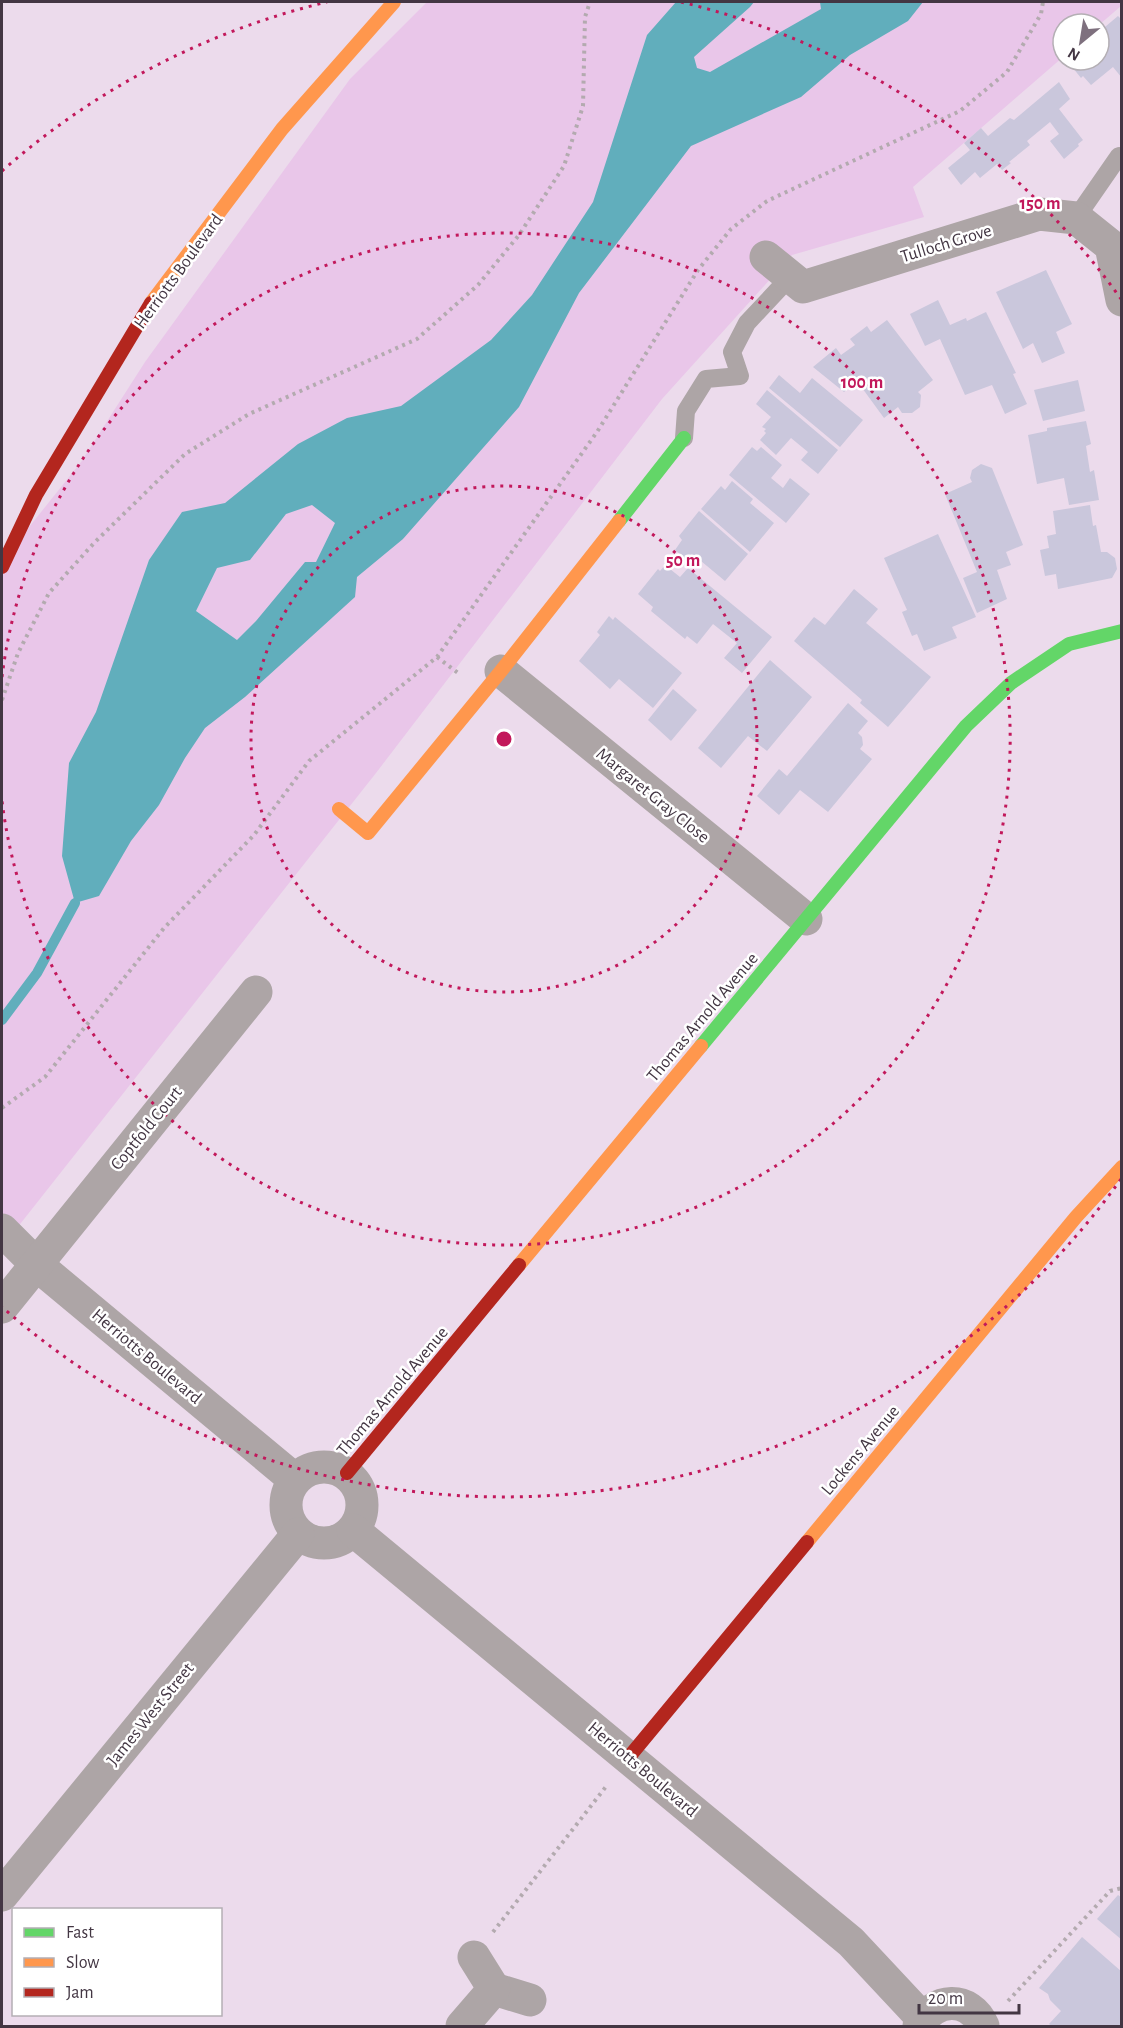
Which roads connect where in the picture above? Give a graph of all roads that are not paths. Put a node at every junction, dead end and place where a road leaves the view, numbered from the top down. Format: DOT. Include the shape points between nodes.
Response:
graph roads {
  1 [pos="394,2"];
  2 [pos="1119,156"];
  3 [pos="1077,218"];
  4 [pos="778,267"];
  5 [pos="1122,300"];
  6 [pos="684,438"];
  7 [pos="2,567"];
  8 [pos="1122,631"];
  9 [pos="501,671"];
  10 [pos="339,809"];
  11 [pos="806,919"];
  12 [pos="256,992"];
  13 [pos="1122,1167"];
  14 [pos="2,1230"];
  15 [pos="38,1264"];
  16 [pos="2,1307"];
  17 [pos="346,1473"];
  18 [pos="294,1479"];
  19 [pos="353,1530"];
  20 [pos="298,1534"];
  21 [pos="629,1757"];
  22 [pos="2,1895"];
  23 [pos="474,1957"];
  24 [pos="494,1989"];
  25 [pos="530,2001"];
  26 [pos="921,2023"];
  27 [pos="462,2026"];
  28 [pos="983,2026"];
  1 -- 7 [label="street, Herriotts Boulevard" via="282,129 150,305 36,495"];
  2 -- 3 [label="lane"];
  3 -- 4 [label="street, Tulloch Grove" via="1039,214 803,287"];
  3 -- 5 [label="street" via="1111,246"];
  4 -- 6 [label="lane" via="732,352 740,376 706,379 686,411"];
  6 -- 9 [label="street"];
  8 -- 11 [label="street, Thomas Arnold Avenue" via="1069,644 1011,683 966,726"];
  9 -- 10 [label="street" via="368,833"];
  9 -- 11 [label="street, Margaret Gray Close"];
  11 -- 17 [label="street, Thomas Arnold Avenue"];
  12 -- 15 [label="street, Coptfold Court"];
  13 -- 21 [label="street, Lockens Avenue" via="1076,1217"];
  14 -- 15 [label="street, Herriotts Boulevard"];
  15 -- 16 [label="street, Coptfold Court"];
  15 -- 18 [label="street, Herriotts Boulevard"];
  17 -- 18 [label="street" via="319,1466"];
  17 -- 19 [label="street" via="356,1483 363,1507"];
  18 -- 20 [label="street" via="286,1492 285,1508"];
  19 -- 20 [label="street" via="326,1543"];
  19 -- 21 [label="street, Herriotts Boulevard"];
  20 -- 22 [label="street, James West Street"];
  21 -- 26 [label="street, Herriotts Boulevard" via="851,1942"];
  23 -- 24 [label="street"];
  24 -- 25 [label="street"];
  24 -- 27 [label="street"];
  26 -- 28 [label="street" via="931,2010 952,2004 973,2011"];
}
